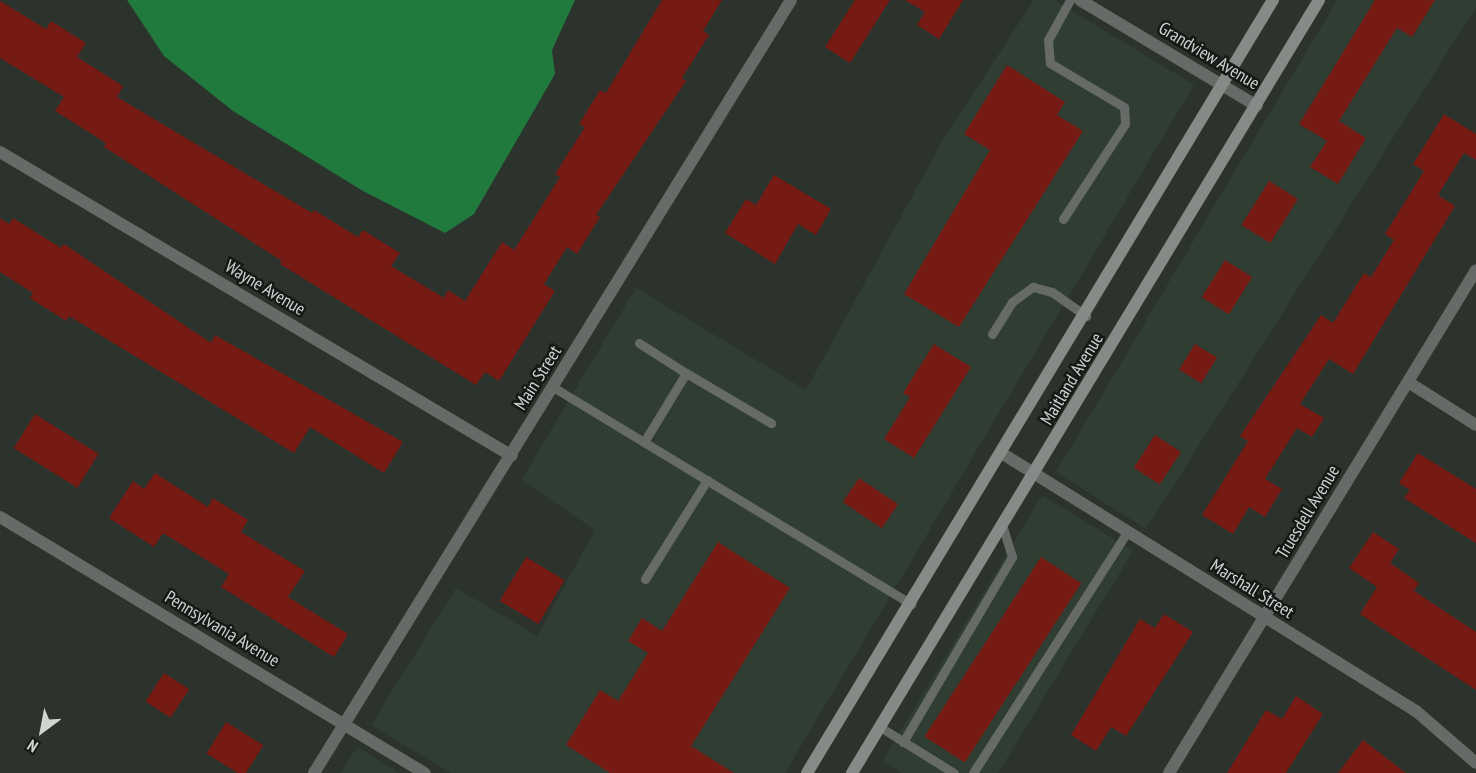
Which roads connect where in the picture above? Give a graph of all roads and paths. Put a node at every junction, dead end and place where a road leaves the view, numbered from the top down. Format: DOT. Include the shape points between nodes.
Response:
graph roads {
  1 [pos="791,0"];
  2 [pos="1070,0"];
  3 [pos="1080,0"];
  4 [pos="1273,0"];
  5 [pos="1318,0"];
  6 [pos="1224,86"];
  7 [pos="1257,106"];
  8 [pos="0,152"];
  9 [pos="1063,219"];
  10 [pos="1476,270"];
  11 [pos="1086,316"];
  12 [pos="992,334"];
  13 [pos="639,343"];
  14 [pos="686,373"];
  15 [pos="1408,382"];
  16 [pos="553,387"];
  17 [pos="771,423"];
  18 [pos="1476,425"];
  19 [pos="644,442"];
  20 [pos="1003,454"];
  21 [pos="512,456"];
  22 [pos="1035,474"];
  23 [pos="707,480"];
  24 [pos="0,517"];
  25 [pos="1003,527"];
  26 [pos="1126,532"];
  27 [pos="645,579"];
  28 [pos="911,604"];
  29 [pos="1264,618"];
  30 [pos="344,724"];
  31 [pos="880,727"];
  32 [pos="903,742"];
  33 [pos="1476,763"];
  34 [pos="314,773"];
  35 [pos="425,773"];
  36 [pos="807,773"];
  37 [pos="852,773"];
  38 [pos="954,773"];
  39 [pos="972,773"];
  40 [pos="1169,773"];
  1 -- 16 [label="street, Main Street"];
  2 -- 9 [label="lane" via="1048,40 1050,63 1124,107 1125,124"];
  3 -- 6 [label="street, Grandview Avenue"];
  4 -- 6 [label="main road, Maitland Avenue"];
  5 -- 7 [label="main road, Maitland Avenue"];
  6 -- 7 [label="street, Grandview Avenue"];
  6 -- 11 [label="main road, Maitland Avenue"];
  7 -- 22 [label="main road, Maitland Avenue"];
  8 -- 21 [label="street, Wayne Avenue"];
  10 -- 15 [label="street, Truesdell Avenue"];
  11 -- 12 [label="lane" via="1052,292 1033,287 1011,302"];
  11 -- 20 [label="main road, Maitland Avenue"];
  13 -- 14 [label="lane"];
  14 -- 17 [label="lane"];
  14 -- 19 [label="lane"];
  15 -- 18 [label="street"];
  15 -- 29 [label="street, Truesdell Avenue"];
  16 -- 19 [label="lane"];
  16 -- 21 [label="street, Main Street"];
  19 -- 23 [label="lane"];
  20 -- 22 [label="street, Marshall Street"];
  20 -- 28 [label="main road, Maitland Avenue"];
  21 -- 30 [label="street, Main Street"];
  22 -- 25 [label="main road, Maitland Avenue"];
  22 -- 26 [label="street, Marshall Street"];
  23 -- 27 [label="lane"];
  23 -- 28 [label="lane"];
  24 -- 30 [label="street, Pennsylvania Avenue"];
  25 -- 31 [label="main road, Maitland Avenue"];
  25 -- 32 [label="lane" via="1012,557"];
  26 -- 29 [label="street, Marshall Street"];
  26 -- 39 [label="lane"];
  28 -- 36 [label="main road, Maitland Avenue"];
  29 -- 33 [label="street, Marshall Street" via="1416,711"];
  29 -- 40 [label="street, Truesdell Avenue"];
  30 -- 34 [label="street, Main Street"];
  30 -- 35 [label="street, Pennsylvania Avenue"];
  31 -- 32 [label="lane"];
  31 -- 37 [label="main road, Maitland Avenue"];
  32 -- 38 [label="lane"];
}
